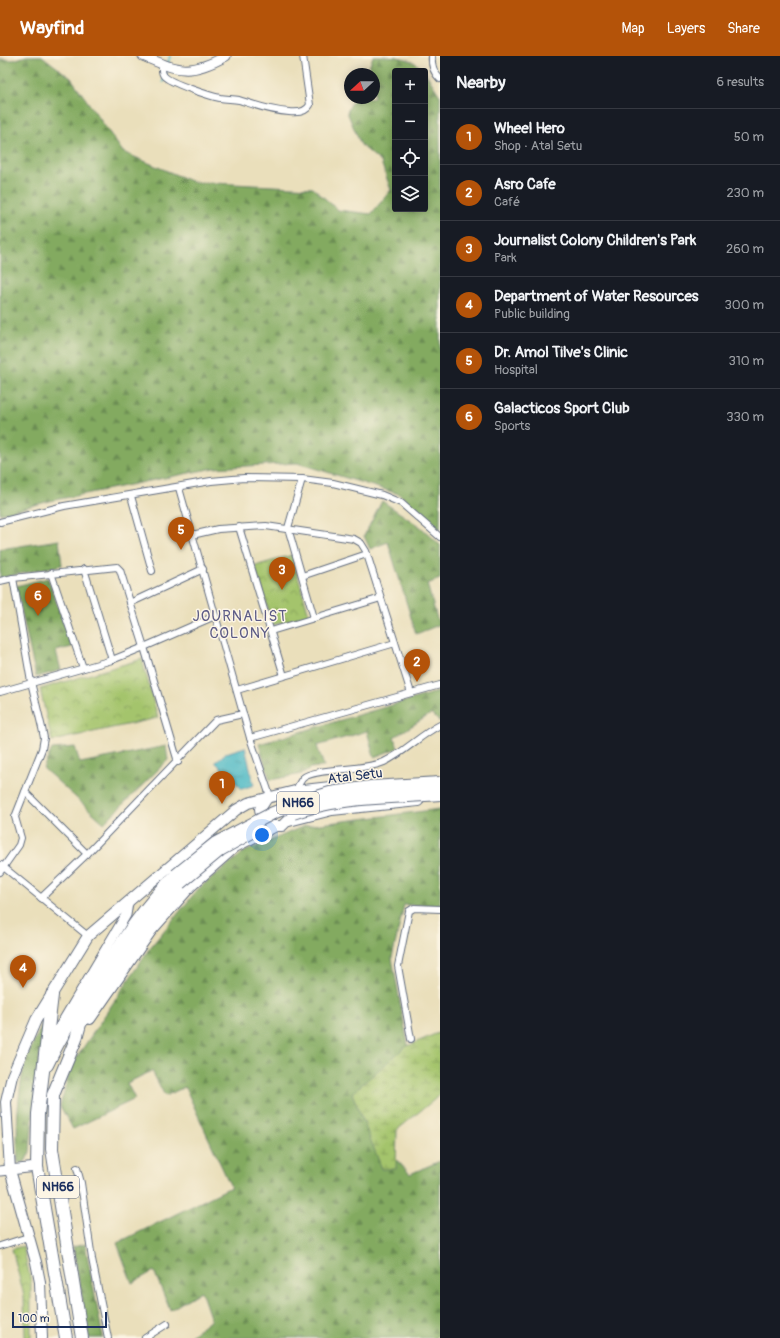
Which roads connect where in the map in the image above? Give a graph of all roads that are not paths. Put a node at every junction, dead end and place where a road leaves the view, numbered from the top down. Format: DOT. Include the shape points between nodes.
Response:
graph roads {
  1 [pos="143,56"];
  2 [pos="226,56"];
  3 [pos="303,56"];
  4 [pos="432,56"];
  5 [pos="162,64"];
  6 [pos="440,79"];
  7 [pos="302,479"];
  8 [pos="179,488"];
  9 [pos="131,496"];
  10 [pos="0,522"];
  11 [pos="239,528"];
  12 [pos="288,528"];
  13 [pos="192,535"];
  14 [pos="440,537"];
  15 [pos="367,554"];
  16 [pos="84,569"];
  17 [pos="203,569"];
  18 [pos="152,571"];
  19 [pos="51,573"];
  20 [pos="302,576"];
  21 [pos="13,578"];
  22 [pos="0,581"];
  23 [pos="381,598"];
  24 [pos="130,603"];
  25 [pos="215,616"];
  26 [pos="314,618"];
  27 [pos="271,631"];
  28 [pos="395,643"];
  29 [pos="144,647"];
  30 [pos="112,660"];
  31 [pos="83,668"];
  32 [pos="284,676"];
  33 [pos="31,682"];
  34 [pos="440,685"];
  35 [pos="237,690"];
  36 [pos="0,692"];
  37 [pos="411,693"];
  38 [pos="243,714"];
  39 [pos="440,725"];
  40 [pos="250,738"];
  41 [pos="178,762"];
  42 [pos="440,777"];
  43 [pos="440,783"];
  44 [pos="295,791"];
  45 [pos="25,792"];
  46 [pos="440,794"];
  47 [pos="272,797"];
  48 [pos="440,799"];
  49 [pos="288,821"];
  50 [pos="274,827"];
  51 [pos="87,854"];
  52 [pos="1,868"];
  53 [pos="178,879"];
  54 [pos="41,898"];
  55 [pos="128,903"];
  56 [pos="440,909"];
  57 [pos="88,936"];
  58 [pos="94,994"];
  59 [pos="52,995"];
  60 [pos="410,1039"];
  61 [pos="76,1040"];
  62 [pos="56,1046"];
  63 [pos="42,1076"];
  64 [pos="37,1167"];
  65 [pos="77,1168"];
  66 [pos="5,1171"];
  67 [pos="28,1237"];
  68 [pos="0,1246"];
  69 [pos="167,1324"];
  70 [pos="42,1338"];
  71 [pos="66,1338"];
  72 [pos="82,1338"];
  73 [pos="108,1338"];
  74 [pos="145,1338"];
  1 -- 5 [label="street"];
  2 -- 5 [label="street" via="196,70 179,70"];
  3 -- 5 [label="street" via="310,105 302,112 265,109 180,84 164,76 161,71"];
  4 -- 6 [label="street" via="431,64"];
  7 -- 8 [label="street" via="244,478 211,481"];
  7 -- 12 [label="street"];
  7 -- 14 [label="street" via="333,483 401,503"];
  8 -- 9 [label="street"];
  8 -- 13 [label="street"];
  9 -- 10 [label="street" via="64,506"];
  9 -- 18 [label="street"];
  11 -- 12 [label="street"];
  11 -- 13 [label="street" via="218,529"];
  11 -- 27 [label="street"];
  12 -- 15 [label="street" via="354,540 361,543"];
  12 -- 20 [label="street"];
  13 -- 17 [label="street"];
  15 -- 20 [label="street"];
  15 -- 23 [label="street"];
  16 -- 19 [label="street"];
  16 -- 24 [label="street" via="117,567"];
  16 -- 30 [label="street"];
  17 -- 24 [label="street"];
  17 -- 25 [label="street"];
  19 -- 21 [label="street"];
  19 -- 31 [label="street"];
  20 -- 26 [label="street"];
  21 -- 22 [label="street"];
  21 -- 33 [label="street"];
  23 -- 26 [label="street"];
  23 -- 28 [label="street"];
  24 -- 29 [label="street"];
  25 -- 29 [label="street"];
  25 -- 35 [label="street"];
  26 -- 27 [label="street"];
  27 -- 32 [label="street"];
  28 -- 32 [label="street"];
  28 -- 37 [label="street"];
  29 -- 30 [label="street"];
  29 -- 41 [label="street"];
  30 -- 31 [label="street"];
  31 -- 33 [label="street"];
  32 -- 35 [label="street"];
  33 -- 36 [label="street"];
  33 -- 45 [label="street" via="44,738"];
  34 -- 37 [label="street"];
  35 -- 38 [label="street"];
  37 -- 40 [label="street"];
  38 -- 40 [label="street"];
  38 -- 41 [label="street" via="216,720"];
  39 -- 44 [label="street" via="385,762 356,770 310,774 303,778"];
  40 -- 47 [label="street"];
  41 -- 51 [label="street"];
  42 -- 44 [label="main road"];
  43 -- 53 [label="highway, Atal Setu / NH66, bridge" via="371,787 330,793 301,802 273,813 216,843"];
  44 -- 47 [label="main road"];
  45 -- 51 [label="street"];
  45 -- 52 [label="street" via="15,817 21,838 19,845"];
  46 -- 53 [label="highway, Atal Setu / NH66, bridge" via="372,798 304,809 277,819 220,850"];
  47 -- 49 [label="main road" via="290,804 292,813"];
  47 -- 50 [label="main road" via="261,805 260,816"];
  47 -- 55 [label="main road" via="248,803 236,810 136,893"];
  48 -- 49 [label="main road" via="332,810"];
  49 -- 50 [label="main road" via="282,826"];
  50 -- 61 [label="main road" via="235,847 191,886 151,931"];
  51 -- 54 [label="street"];
  52 -- 54 [label="street"];
  53 -- 58 [label="highway, NH66" via="158,892 129,930"];
  54 -- 57 [label="street"];
  55 -- 57 [label="main road"];
  55 -- 62 [label="street" via="126,915 57,1031"];
  56 -- 60 [label="street" via="414,908 409,911 398,966"];
  57 -- 59 [label="main road"];
  58 -- 61 [label="highway, NH66" via="80,1024"];
  58 -- 62 [label="highway, NH66"];
  59 -- 63 [label="highway"];
  59 -- 66 [label="main road" via="34,1025 12,1076 6,1102"];
  61 -- 72 [label="highway, NH66" via="53,1095 52,1149"];
  62 -- 63 [label="highway, NH66"];
  63 -- 64 [label="highway, NH66"];
  64 -- 66 [label="street, NH66"];
  64 -- 71 [label="highway"];
  65 -- 73 [label="street"];
  66 -- 67 [label="main road, NH66"];
  67 -- 68 [label="street"];
  67 -- 70 [label="main road, NH66" via="40,1282"];
  69 -- 74 [label="street"];
}
